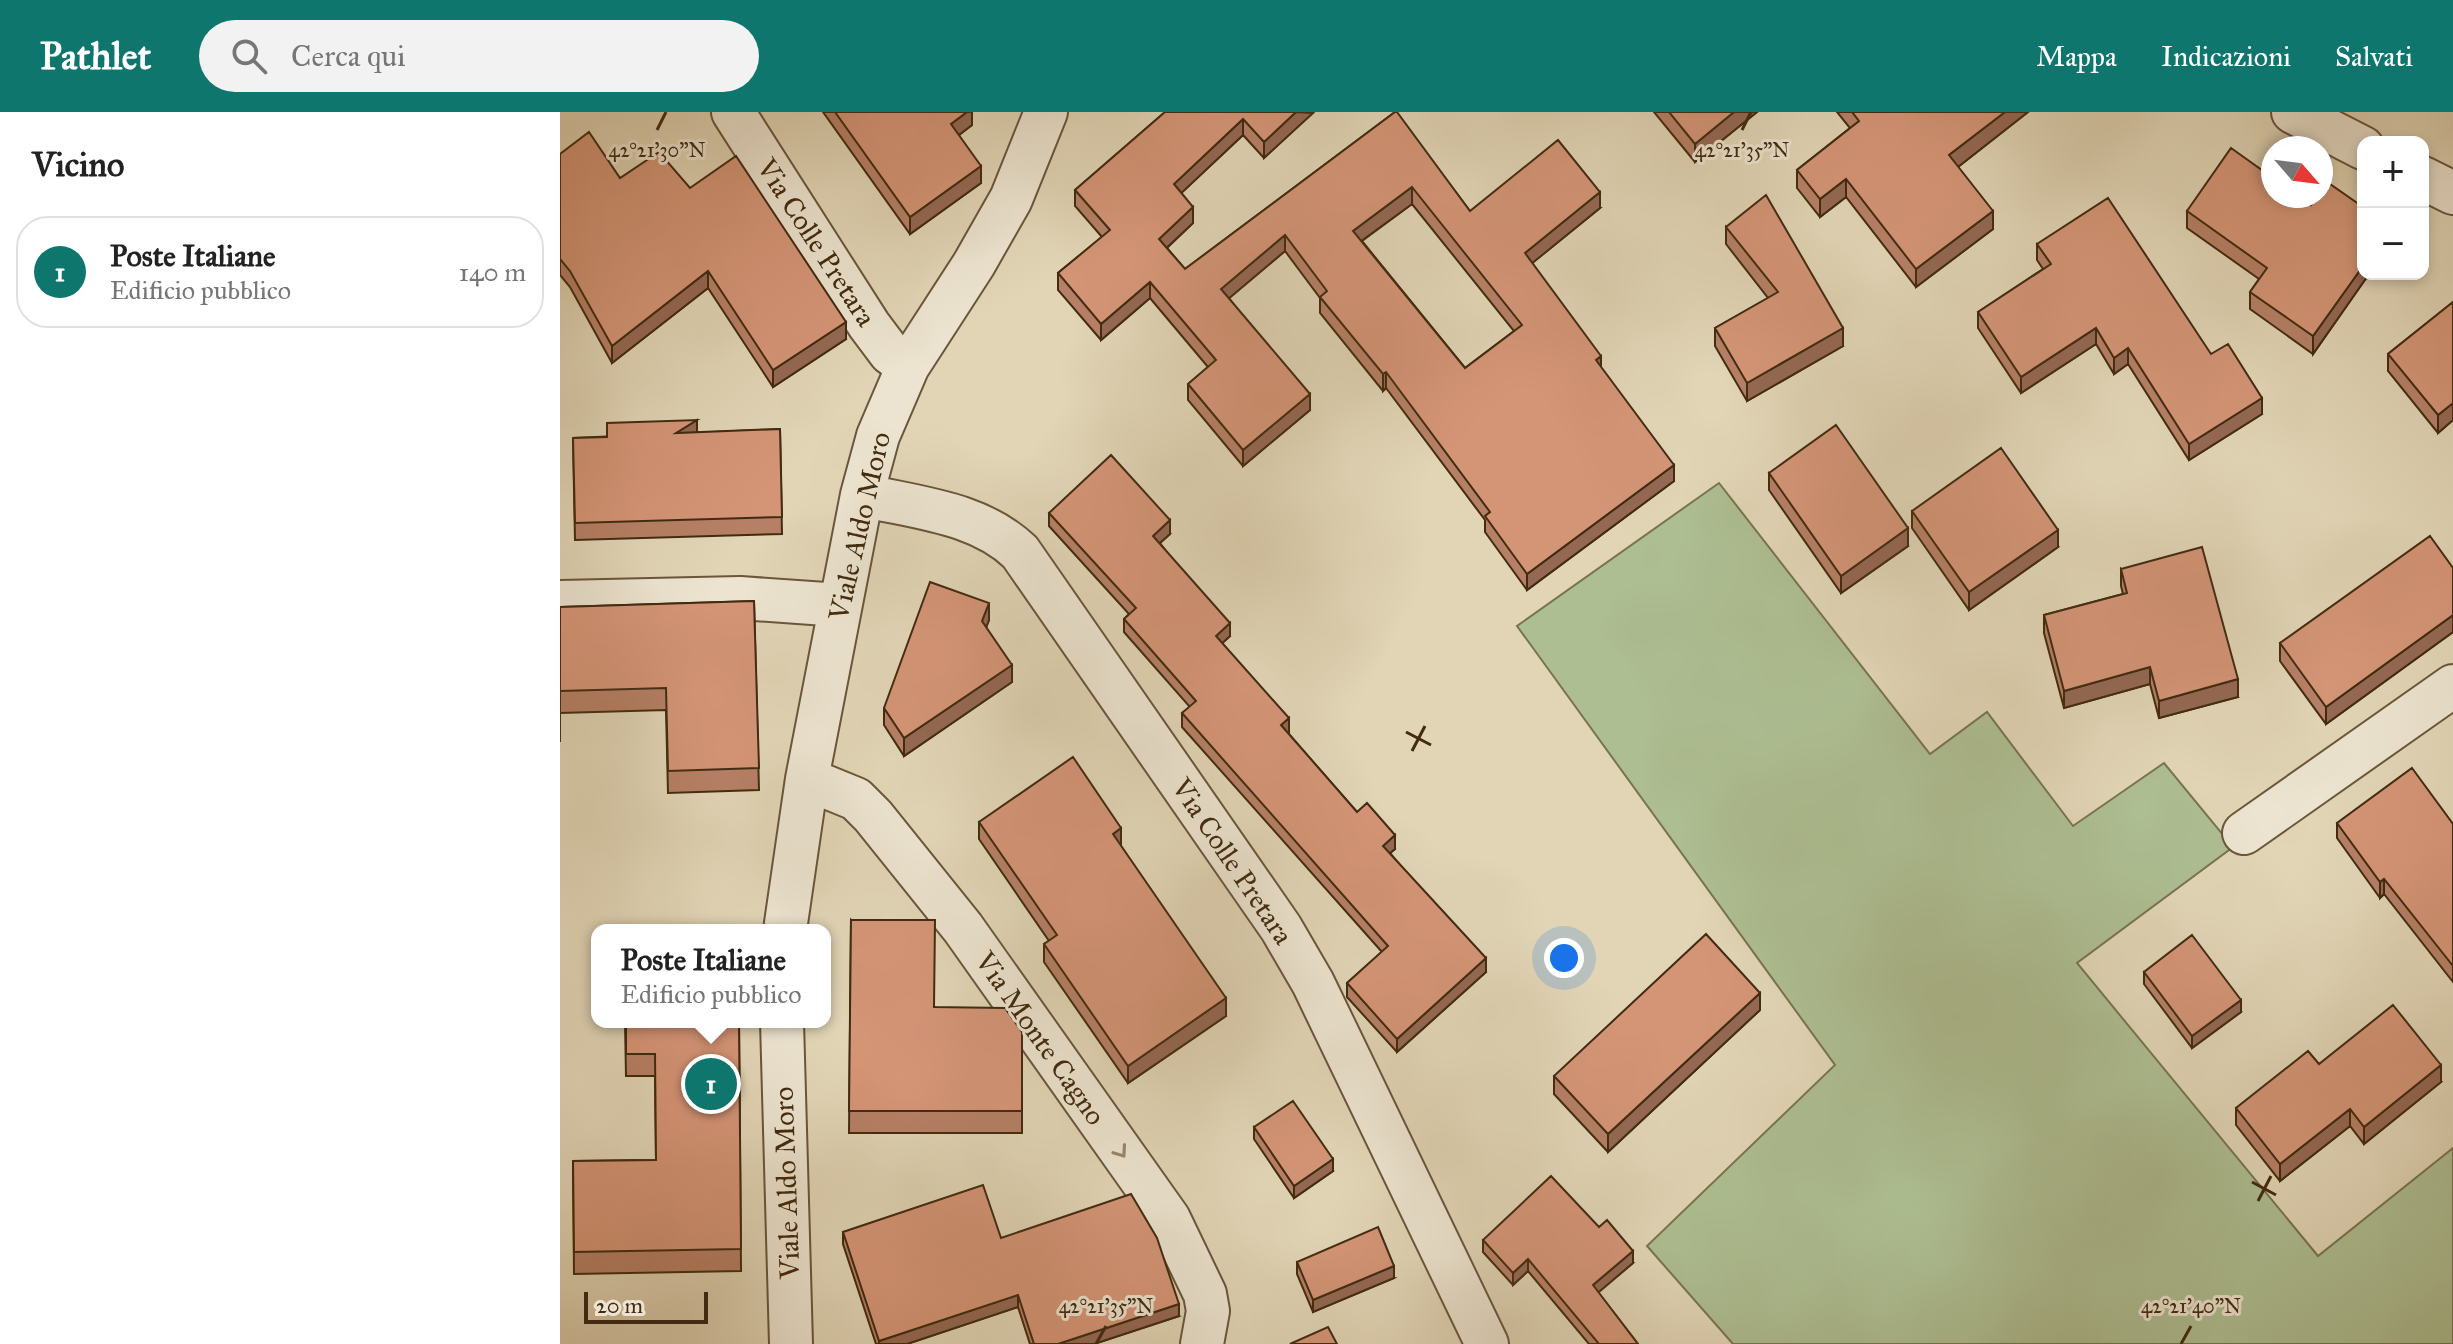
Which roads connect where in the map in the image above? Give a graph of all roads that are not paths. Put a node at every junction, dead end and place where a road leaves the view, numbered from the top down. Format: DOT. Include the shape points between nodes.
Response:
graph roads {
  1 [pos="733,112"];
  2 [pos="2293,112"];
  3 [pos="1044,118"];
  4 [pos="2357,145"];
  5 [pos="2429,181"];
  6 [pos="2453,193"];
  7 [pos="908,366"];
  8 [pos="862,495"];
  9 [pos="560,602"];
  10 [pos="840,605"];
  11 [pos="2453,686"];
  12 [pos="807,779"];
  13 [pos="2244,833"];
  14 [pos="786,924"];
  15 [pos="782,1028"];
  16 [pos="791,1344"];
  17 [pos="1202,1344"];
  18 [pos="1487,1344"];
  1 -- 7 [label="street, Via Colle Pretara" via="869,325 890,353"];
  2 -- 4 [label="street"];
  3 -- 7 [label="street, Viale Aldo Moro" via="987,243"];
  5 -- 6 [label="street"];
  7 -- 8 [label="street, Viale Aldo Moro" via="878,436"];
  8 -- 10 [label="street, Viale Aldo Moro"];
  8 -- 18 [label="street, Via Colle Pretara" via="967,519 990,528 1020,552 1281,928"];
  9 -- 10 [label="street" via="740,598"];
  10 -- 12 [label="street, Viale Aldo Moro"];
  11 -- 13 [label="street"];
  12 -- 14 [label="street, Viale Aldo Moro"];
  12 -- 17 [label="street, Via Monte Cagno, one-way" via="856,799 963,928 1169,1219 1205,1294 1208,1311"];
  15 -- 16 [label="street, Viale Aldo Moro"];
}
